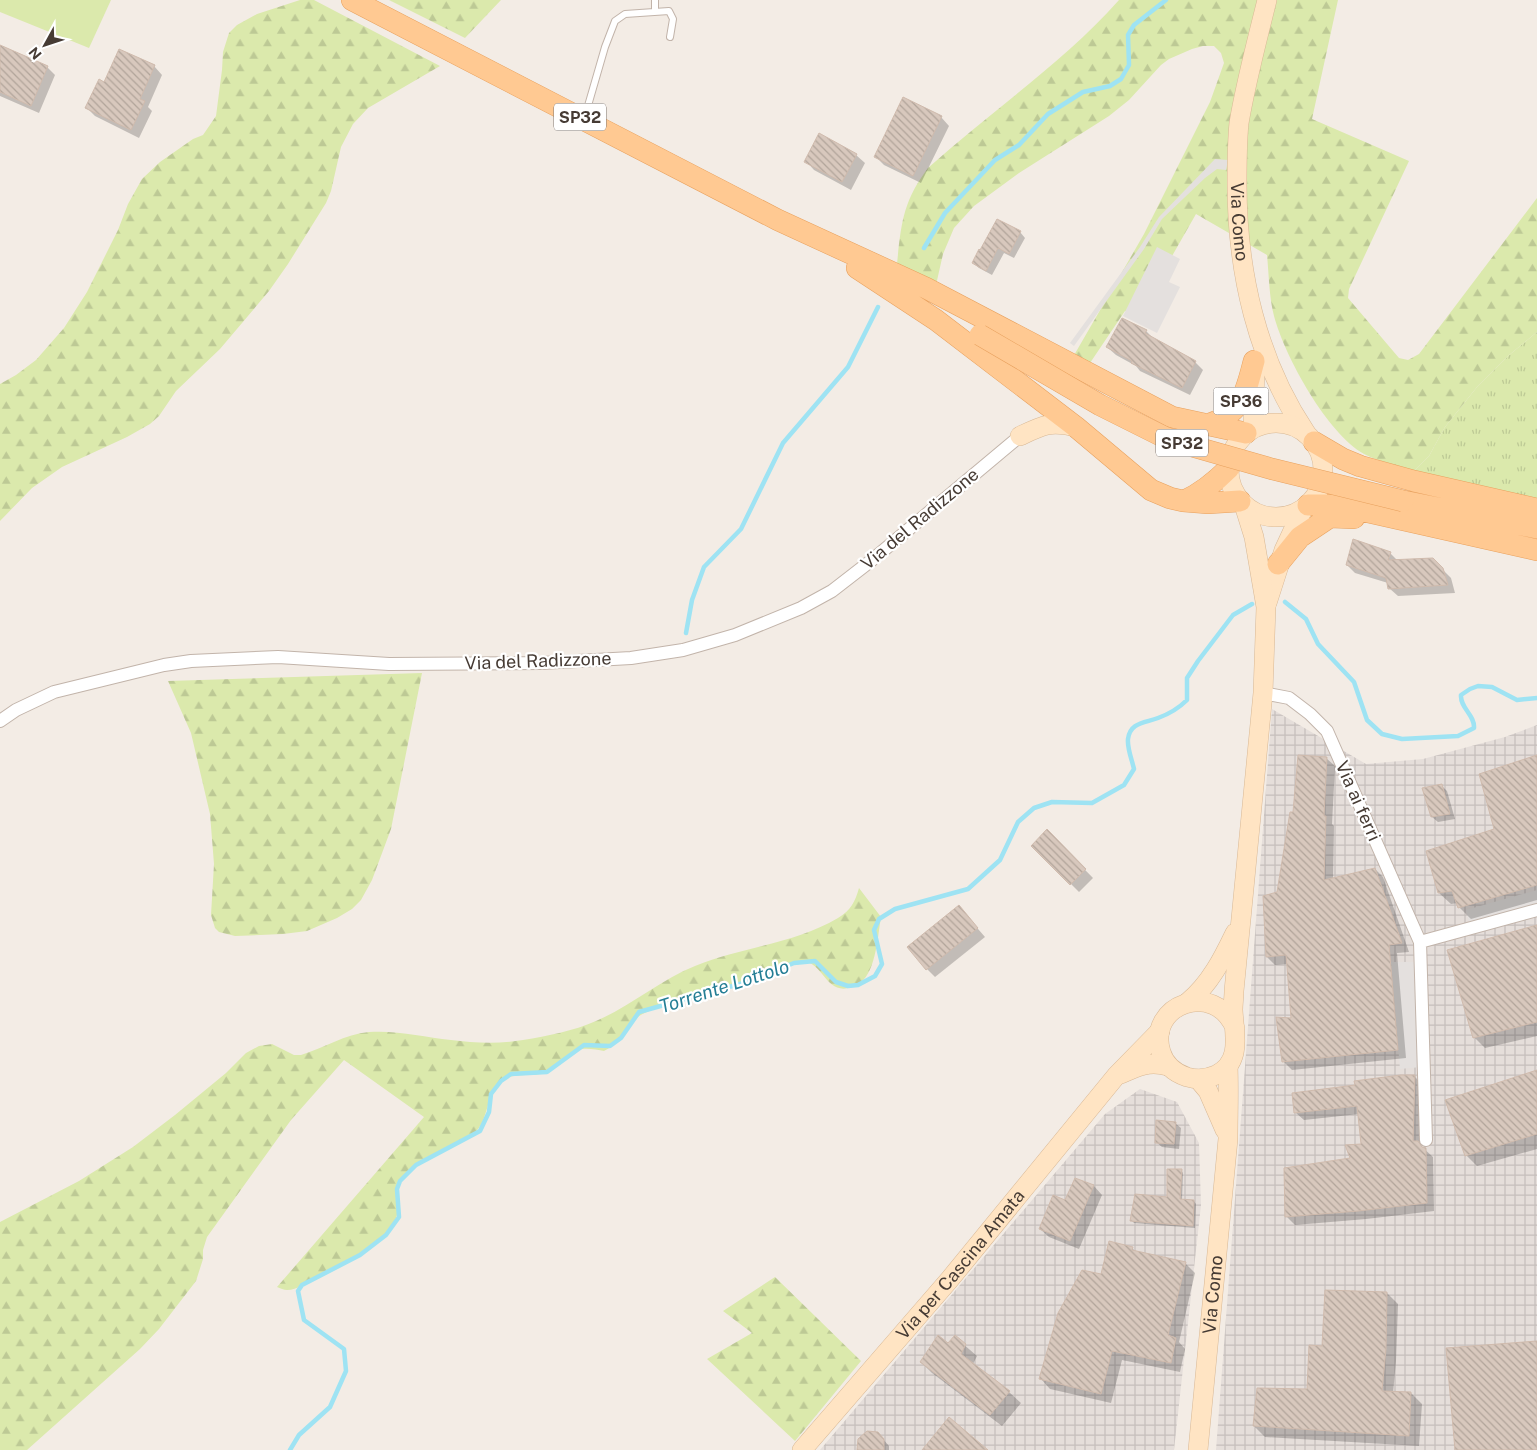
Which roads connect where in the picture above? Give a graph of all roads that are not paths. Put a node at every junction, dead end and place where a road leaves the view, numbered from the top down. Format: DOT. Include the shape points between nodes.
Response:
graph roads {
  1 [pos="352,0"];
  2 [pos="655,0"];
  3 [pos="1267,0"];
  4 [pos="655,12"];
  5 [pos="670,37"];
  6 [pos="584,119"];
  7 [pos="807,234"];
  8 [pos="1253,320"];
  9 [pos="1254,361"];
  10 [pos="1045,404"];
  11 [pos="1207,424"];
  12 [pos="1076,427"];
  13 [pos="1249,431"];
  14 [pos="1020,436"];
  15 [pos="1310,438"];
  16 [pos="1229,468"];
  17 [pos="1183,501"];
  18 [pos="1242,503"];
  19 [pos="1305,507"];
  20 [pos="1537,509"];
  21 [pos="1405,511"];
  22 [pos="1537,528"];
  23 [pos="1537,550"];
  24 [pos="1278,564"];
  25 [pos="1266,607"];
  26 [pos="1263,693"];
  27 [pos="0,721"];
  28 [pos="1537,910"];
  29 [pos="1241,920"];
  30 [pos="1420,942"];
  31 [pos="1188,1002"];
  32 [pos="1235,1028"];
  33 [pos="1160,1031"];
  34 [pos="1168,1066"];
  35 [pos="1228,1066"];
  36 [pos="1116,1076"];
  37 [pos="1198,1079"];
  38 [pos="1228,1139"];
  39 [pos="1426,1140"];
  40 [pos="802,1450"];
  41 [pos="1198,1450"];
  1 -- 6 [label="main road, SP32"];
  2 -- 4 [label="lane"];
  3 -- 8 [label="main road, Via Como / SP36" via="1244,98 1237,146 1237,209 1242,270"];
  4 -- 5 [label="lane" via="670,11 673,19"];
  4 -- 6 [label="lane" via="625,14 615,21"];
  6 -- 7 [label="main road, SP32"];
  7 -- 10 [label="main road" via="936,320"];
  7 -- 11 [label="main road" via="926,288 1172,417"];
  7 -- 21 [label="main road, SP32, bridge" via="1100,405 1164,437"];
  8 -- 9 [label="main road, SP36"];
  8 -- 15 [label="main road, Via Como" via="1289,408"];
  9 -- 11 [label="main road, SP36" via="1245,392 1236,408 1221,420"];
  9 -- 13 [label="main road, SP36"];
  10 -- 12 [label="main road"];
  10 -- 14 [label="main road"];
  11 -- 13 [label="main road"];
  12 -- 14 [label="main road" via="1054,423"];
  12 -- 17 [label="main road" via="1151,490"];
  13 -- 15 [label="main road" via="1265,424 1284,423"];
  13 -- 16 [label="main road" via="1234,448"];
  14 -- 27 [label="street, Via del Radizzone" via="832,591 801,608 735,635 682,650 631,658 542,663 389,664 278,657 191,661 54,692"];
  15 -- 19 [label="main road" via="1320,451 1323,478 1318,492"];
  15 -- 20 [label="main road" via="1360,466"];
  16 -- 17 [label="main road" via="1200,494"];
  16 -- 18 [label="main road" via="1232,489"];
  17 -- 18 [label="main road"];
  18 -- 19 [label="main road" via="1261,515 1275,517 1288,516"];
  18 -- 25 [label="main road" via="1254,537"];
  19 -- 21 [label="main road" via="1338,505"];
  19 -- 24 [label="main road"];
  21 -- 22 [label="main road, SP32"];
  21 -- 23 [label="main road"];
  21 -- 24 [label="main road" via="1330,517 1300,537"];
  24 -- 25 [label="main road"];
  25 -- 26 [label="main road"];
  26 -- 29 [label="main road"];
  26 -- 30 [label="street, Via ai ferri" via="1289,698 1327,731"];
  28 -- 30 [label="street"];
  29 -- 31 [label="main road" via="1218,965 1198,994"];
  29 -- 32 [label="main road" via="1233,1008"];
  30 -- 39 [label="street, Via ai ferri"];
  31 -- 32 [label="main road" via="1202,1001 1218,1006 1231,1018"];
  31 -- 33 [label="main road" via="1170,1013"];
  32 -- 35 [label="main road" via="1236,1048"];
  33 -- 34 [label="main road" via="1161,1054"];
  33 -- 36 [label="main road, Via per Cascina Amata"];
  34 -- 36 [label="main road, Via per Cascina Amata" via="1141,1065"];
  34 -- 37 [label="main road" via="1177,1074"];
  35 -- 37 [label="main road" via="1209,1078"];
  35 -- 38 [label="main road, Via Como"];
  36 -- 40 [label="main road, Via per Cascina Amata" via="950,1279"];
  37 -- 38 [label="main road, Via Como" via="1213,1100"];
  38 -- 41 [label="main road, Via Como"];
}
